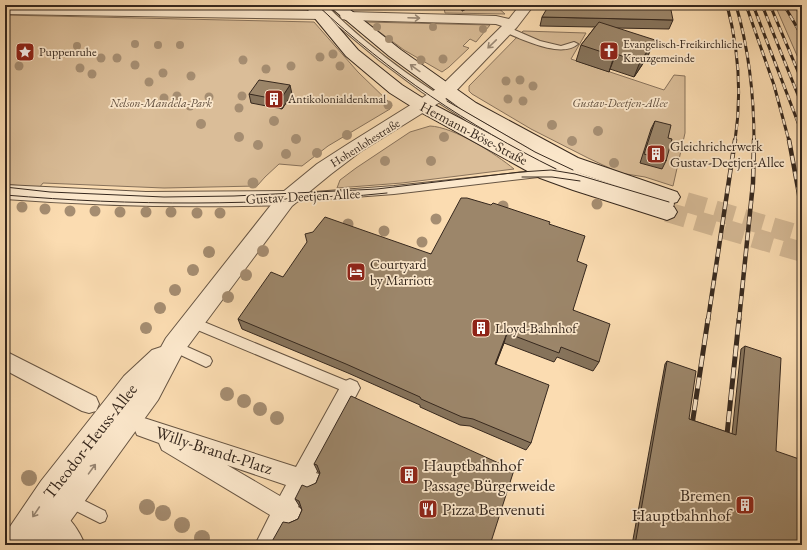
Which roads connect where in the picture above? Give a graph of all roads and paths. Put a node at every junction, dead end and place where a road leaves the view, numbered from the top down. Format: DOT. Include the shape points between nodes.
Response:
graph roads {
  1 [pos="334,5"];
  2 [pos="527,5"];
  3 [pos="318,8"];
  4 [pos="5,10"];
  5 [pos="346,16"];
  6 [pos="509,27"];
  7 [pos="574,44"];
  8 [pos="435,98"];
  9 [pos="547,173"];
  10 [pos="599,183"];
  11 [pos="5,192"];
  12 [pos="288,198"];
  13 [pos="669,204"];
  14 [pos="192,322"];
  15 [pos="174,346"];
  16 [pos="5,360"];
  17 [pos="206,360"];
  18 [pos="350,388"];
  19 [pos="89,404"];
  20 [pos="307,480"];
  21 [pos="58,503"];
  22 [pos="289,514"];
  23 [pos="100,516"];
  24 [pos="16,545"];
  25 [pos="35,545"];
  26 [pos="74,545"];
  27 [pos="266,545"];
  1 -- 5 [label="street, Hermann-Böse-Straße"];
  2 -- 6 [label="street, Hohenlohestraße"];
  3 -- 4 [label="street"];
  3 -- 8 [label="street, Hermann-Böse-Straße" via="352,53 396,89"];
  5 -- 6 [label="street, one-way" via="496,20"];
  8 -- 5 [label="street, Hermann-Böse-Straße, one-way"];
  6 -- 7 [label="lane" via="538,43 562,48"];
  6 -- 8 [label="street, Hohenlohestraße, one-way"];
  8 -- 9 [label="street, Hermann-Böse-Straße"];
  8 -- 10 [label="lane" via="533,154"];
  8 -- 12 [label="street, Hohenlohestraße" via="354,148"];
  8 -- 13 [label="street, Hermann-Böse-Straße" via="470,107 571,163"];
  9 -- 10 [label="lane, Gustav-Deetjen-Allee"];
  9 -- 12 [label="lane, Gustav-Deetjen-Allee" via="394,190"];
  9 -- 13 [label="street, Hermann-Böse-Straße" via="580,185"];
  10 -- 13 [label="lane"];
  11 -- 12 [label="street, Gustav-Deetjen-Allee" via="154,200"];
  12 -- 14 [label="street, Theodor-Heuss-Allee"];
  14 -- 15 [label="street, Theodor-Heuss-Allee"];
  14 -- 18 [label="lane"];
  15 -- 17 [label="lane"];
  15 -- 21 [label="street, Theodor-Heuss-Allee" via="149,392"];
  16 -- 19 [label="street"];
  18 -- 20 [label="street"];
  20 -- 22 [label="street"];
  20 -- 22 [label="street, Willy-Brandt-Platz" via="144,428"];
  21 -- 23 [label="lane"];
  21 -- 24 [label="street, Theodor-Heuss-Allee, one-way"];
  21 -- 25 [label="street, Theodor-Heuss-Allee"];
  21 -- 26 [label="street"];
  22 -- 27 [label="street"];
}
